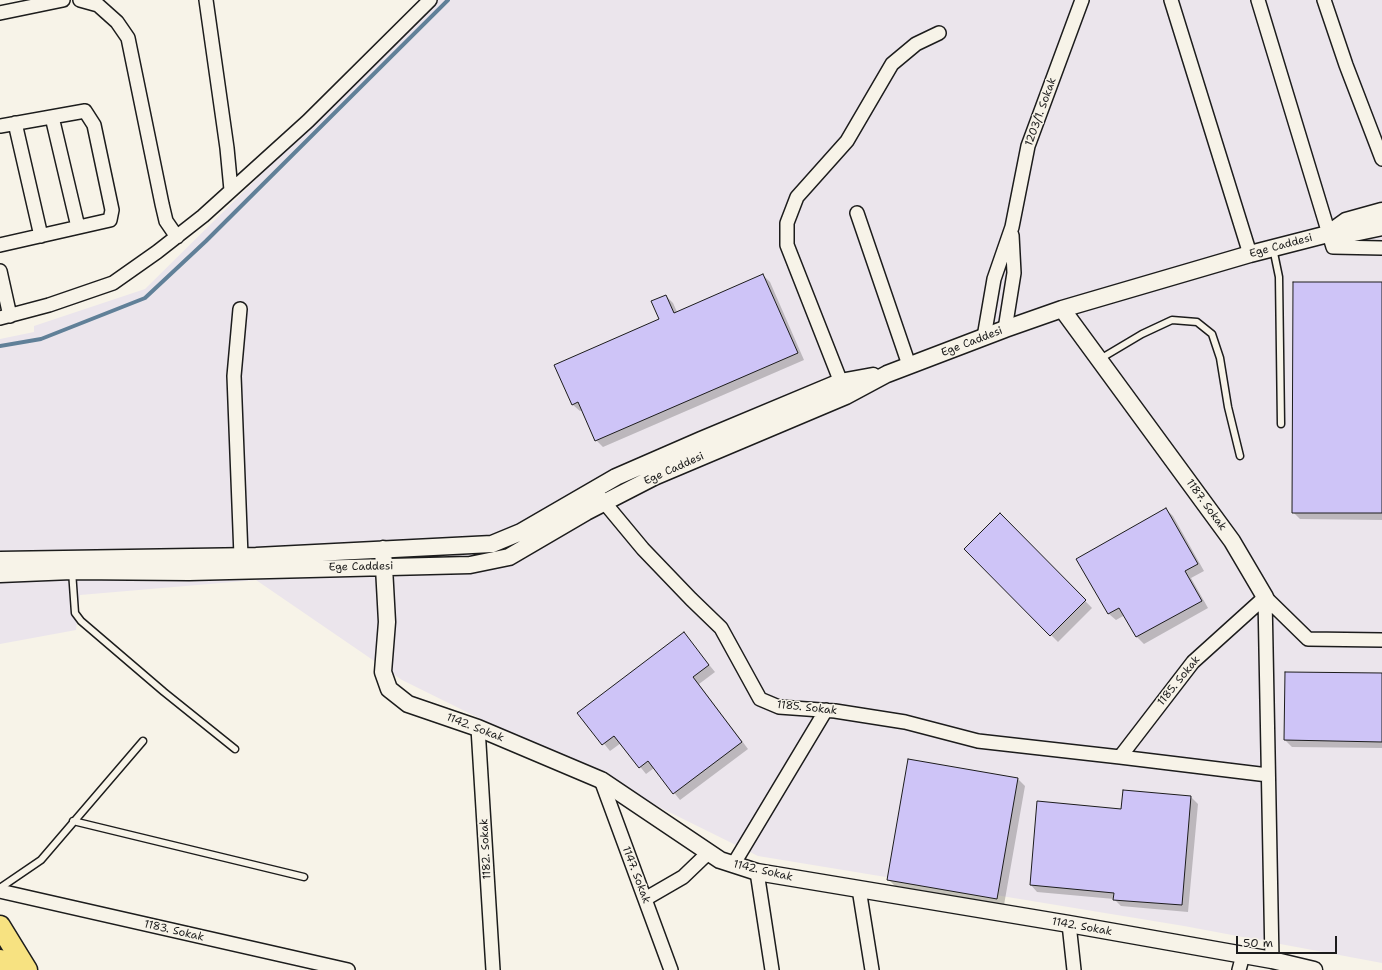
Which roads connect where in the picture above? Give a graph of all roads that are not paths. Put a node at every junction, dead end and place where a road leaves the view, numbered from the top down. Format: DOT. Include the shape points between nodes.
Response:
graph roads {
  1 [pos="63,0"];
  2 [pos="80,0"];
  3 [pos="206,0"];
  4 [pos="430,0"];
  5 [pos="1082,0"];
  6 [pos="1171,0"];
  7 [pos="1258,0"];
  8 [pos="1324,0"];
  9 [pos="0,13"];
  10 [pos="940,33"];
  11 [pos="52,117"];
  12 [pos="15,123"];
  13 [pos="0,126"];
  14 [pos="1382,159"];
  15 [pos="231,190"];
  16 [pos="1382,212"];
  17 [pos="857,213"];
  18 [pos="78,227"];
  19 [pos="1012,227"];
  20 [pos="1382,227"];
  21 [pos="1328,234"];
  22 [pos="41,236"];
  23 [pos="177,237"];
  24 [pos="0,245"];
  25 [pos="1273,248"];
  26 [pos="1382,248"];
  27 [pos="1250,254"];
  28 [pos="0,271"];
  29 [pos="1062,309"];
  30 [pos="240,310"];
  31 [pos="5,317"];
  32 [pos="1005,329"];
  33 [pos="984,337"];
  34 [pos="1099,360"];
  35 [pos="909,365"];
  36 [pos="843,389"];
  37 [pos="1281,424"];
  38 [pos="1240,456"];
  39 [pos="594,490"];
  40 [pos="605,503"];
  41 [pos="383,549"];
  42 [pos="241,556"];
  43 [pos="0,560"];
  44 [pos="384,567"];
  45 [pos="72,571"];
  46 [pos="0,574"];
  47 [pos="1265,597"];
  48 [pos="1382,640"];
  49 [pos="826,710"];
  50 [pos="478,728"];
  51 [pos="143,741"];
  52 [pos="235,749"];
  53 [pos="1120,757"];
  54 [pos="1268,775"];
  55 [pos="601,780"];
  56 [pos="73,821"];
  57 [pos="708,853"];
  58 [pos="733,864"];
  59 [pos="757,872"];
  60 [pos="304,877"];
  61 [pos="0,888"];
  62 [pos="860,889"];
  63 [pos="0,891"];
  64 [pos="645,899"];
  65 [pos="1069,924"];
  66 [pos="0,926"];
  67 [pos="0,960"];
  68 [pos="1272,960"];
  69 [pos="1241,963"];
  70 [pos="6,970"];
  71 [pos="27,970"];
  72 [pos="348,970"];
  73 [pos="493,970"];
  74 [pos="671,970"];
  75 [pos="772,970"];
  76 [pos="872,970"];
  77 [pos="1074,970"];
  78 [pos="1314,970"];
  1 -- 9 [label="street"];
  2 -- 23 [label="street" via="98,5 117,22 128,38 163,210"];
  3 -- 15 [label="street"];
  4 -- 15 [label="street" via="308,121"];
  5 -- 19 [label="street, 1203/1. Sokak" via="1028,146"];
  6 -- 27 [label="street"];
  7 -- 21 [label="street"];
  8 -- 14 [label="street"];
  10 -- 36 [label="street" via="916,44 892,64 846,141 797,197 787,223 787,245"];
  11 -- 12 [label="street"];
  11 -- 18 [label="street"];
  11 -- 18 [label="street" via="85,111 94,125 112,210 110,220"];
  12 -- 13 [label="street"];
  12 -- 22 [label="street"];
  15 -- 23 [label="street"];
  16 -- 21 [label="street" via="1346,221"];
  17 -- 35 [label="street"];
  18 -- 22 [label="street"];
  19 -- 32 [label="street, 1203/1. Sokak" via="1014,273"];
  19 -- 33 [label="street, 1203/1. Sokak" via="994,279"];
  20 -- 21 [label="street" via="1354,233"];
  21 -- 25 [label="street, Ege Caddesi"];
  21 -- 26 [label="street" via="1333,247"];
  22 -- 24 [label="street"];
  23 -- 31 [label="street" via="113,283"];
  25 -- 27 [label="street, Ege Caddesi"];
  25 -- 37 [label="lane" via="1280,277"];
  27 -- 29 [label="street, Ege Caddesi"];
  28 -- 31 [label="street"];
  29 -- 32 [label="street, Ege Caddesi"];
  29 -- 34 [label="street, 1187. Sokak"];
  30 -- 42 [label="street" via="234,376"];
  32 -- 33 [label="street, Ege Caddesi"];
  33 -- 35 [label="street, Ege Caddesi"];
  34 -- 38 [label="lane" via="1142,334 1172,320 1197,322 1212,334 1220,358"];
  34 -- 47 [label="street, 1187. Sokak" via="1232,541"];
  35 -- 36 [label="street, Ege Caddesi"];
  36 -- 39 [label="street" via="700,440 616,477"];
  36 -- 40 [label="street, Ege Caddesi" via="654,477"];
  39 -- 40 [label="street, 1185. Sokak"];
  39 -- 41 [label="street" via="521,532 492,544"];
  40 -- 44 [label="street, Ege Caddesi" via="509,557 470,565"];
  40 -- 49 [label="street, 1185. Sokak" via="649,554 721,628 760,699 779,707"];
  41 -- 42 [label="street"];
  41 -- 44 [label="street, 1142. Sokak"];
  42 -- 43 [label="street"];
  44 -- 45 [label="street, Ege Caddesi" via="189,572"];
  44 -- 50 [label="street, 1142. Sokak" via="387,622 383,672 389,689 408,704"];
  45 -- 46 [label="street, Ege Caddesi"];
  45 -- 52 [label="lane" via="75,613 81,622"];
  47 -- 48 [label="street, 1187. Sokak" via="1308,638"];
  47 -- 53 [label="street, 1185. Sokak" via="1193,662"];
  47 -- 54 [label="street"];
  49 -- 53 [label="street, 1185. Sokak" via="906,722 978,741"];
  49 -- 58 [label="street"];
  50 -- 55 [label="street, 1142. Sokak"];
  50 -- 73 [label="street, 1182. Sokak"];
  51 -- 56 [label="lane"];
  53 -- 54 [label="street, 1185. Sokak"];
  54 -- 68 [label="street"];
  55 -- 57 [label="street, 1142. Sokak"];
  55 -- 64 [label="street, 1147. Sokak"];
  56 -- 60 [label="lane"];
  56 -- 61 [label="lane" via="40,860"];
  57 -- 58 [label="street, 1142. Sokak"];
  57 -- 64 [label="street" via="683,877"];
  58 -- 59 [label="street, 1142. Sokak"];
  59 -- 62 [label="street, 1142. Sokak"];
  59 -- 75 [label="street"];
  62 -- 65 [label="street, 1142. Sokak"];
  62 -- 76 [label="street"];
  63 -- 72 [label="street, 1183. Sokak"];
  64 -- 74 [label="street, 1147. Sokak"];
  65 -- 69 [label="street, 1142. Sokak"];
  65 -- 77 [label="street"];
  66 -- 71 [label="main road"];
  67 -- 70 [label="main road"];
  68 -- 69 [label="street, 1142. Sokak"];
  68 -- 78 [label="street, 1142. Sokak"];
}
